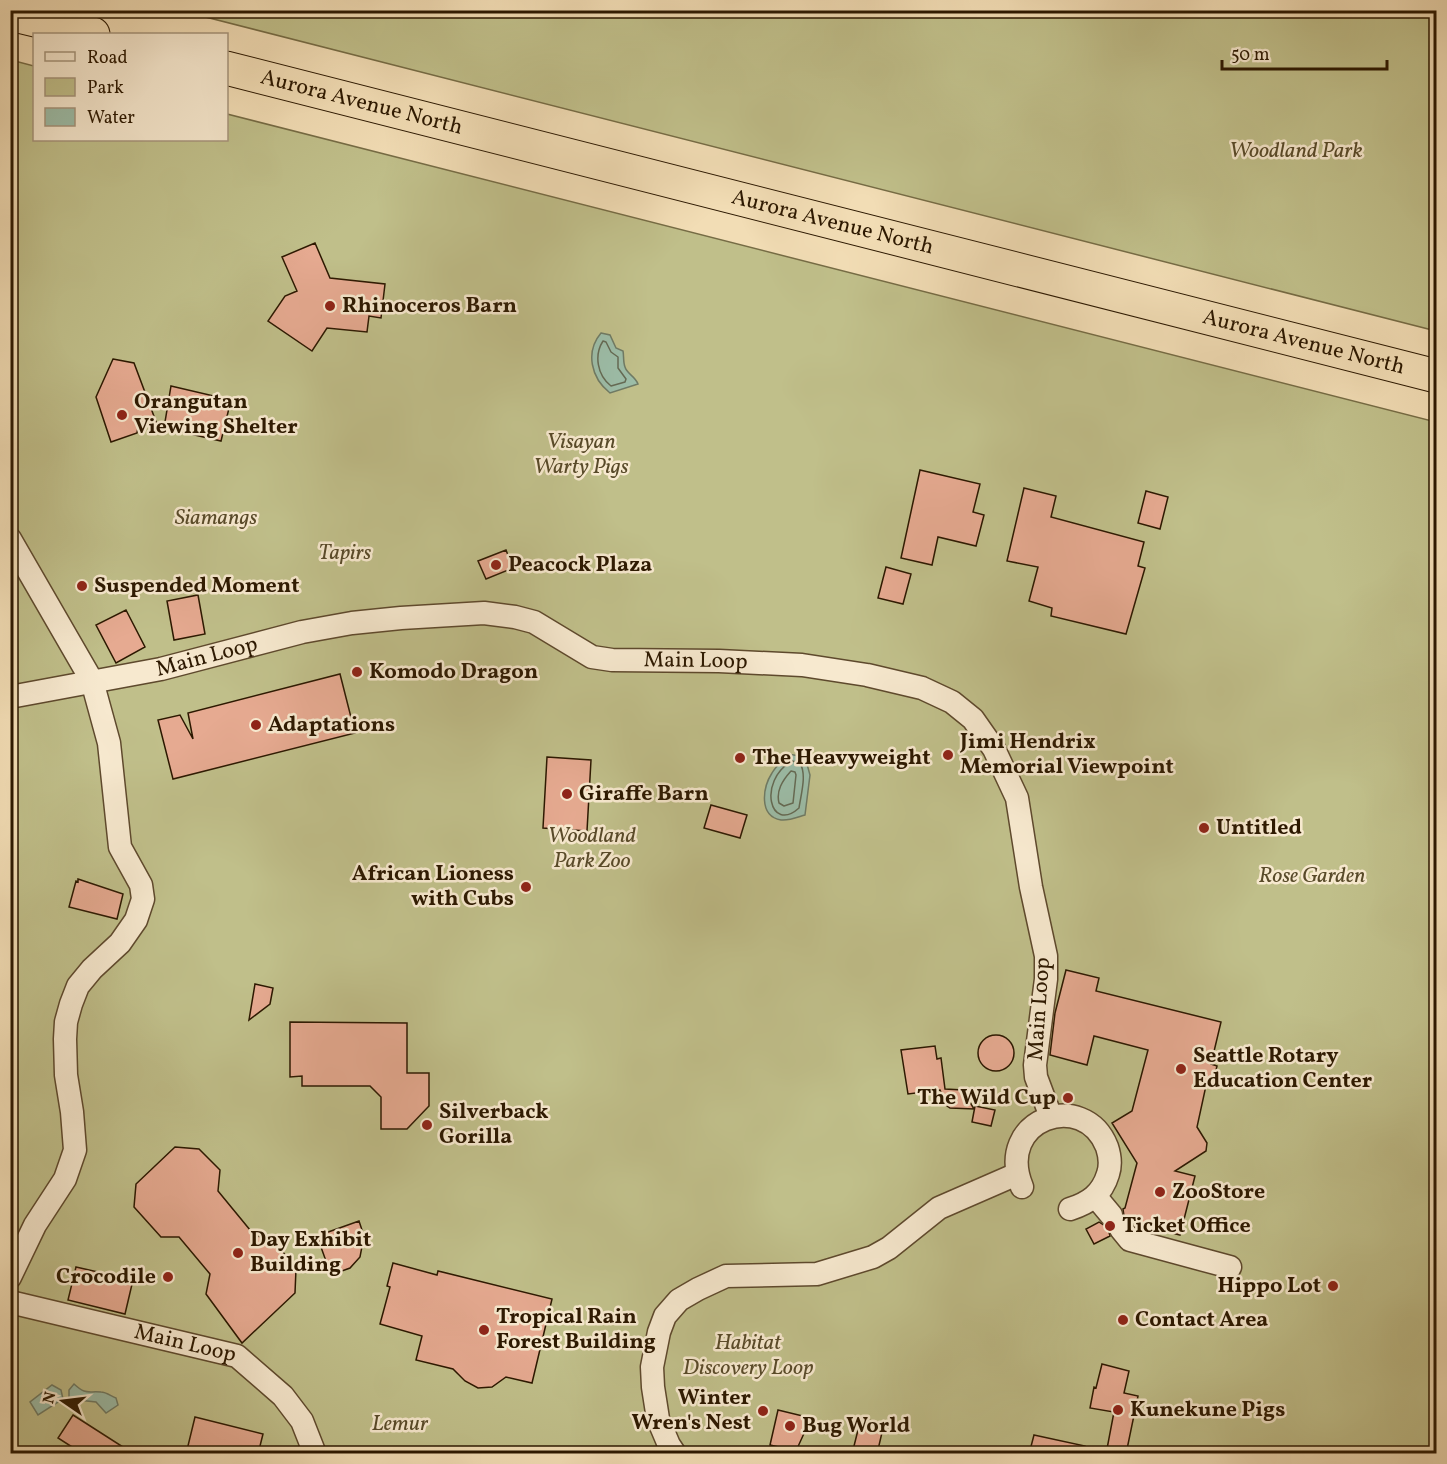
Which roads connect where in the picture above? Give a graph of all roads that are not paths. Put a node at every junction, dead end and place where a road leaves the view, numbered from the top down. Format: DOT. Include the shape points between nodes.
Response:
graph roads {
  1 [pos="10,14"];
  2 [pos="89,33"];
  3 [pos="228,69"];
  4 [pos="1437,376"];
  5 [pos="10,539"];
  6 [pos="92,681"];
  7 [pos="10,698"];
  8 [pos="1051,1117"];
  9 [pos="1096,1197"];
  10 [pos="1070,1209"];
  11 [pos="1230,1267"];
  12 [pos="10,1277"];
  13 [pos="10,1302"];
  14 [pos="315,1454"];
  15 [pos="675,1454"];
  1 -- 2 [label="highway"];
  3 -- 4 [label="highway, Aurora Avenue North"];
  5 -- 6 [label="street"];
  6 -- 7 [label="street, Main Loop"];
  6 -- 8 [label="street, Main Loop" via="161,669 352,623 484,613 534,622 592,657 802,665 899,681 938,694 963,709 978,726 994,749 1017,798 1046,956 1035,1065"];
  6 -- 12 [label="street" via="109,743 120,847 141,885 143,900 126,935 78,986 71,1004 65,1039 75,1150 65,1179 35,1225"];
  8 -- 9 [label="street" via="1081,1119 1104,1139 1110,1169"];
  8 -- 15 [label="street" via="1026,1133 1019,1145 1016,1160 1020,1181 939,1209 889,1248 865,1260 817,1274 726,1276 679,1300 665,1316 652,1367 658,1419"];
  9 -- 10 [label="street"];
  9 -- 11 [label="street" via="1130,1240"];
  13 -- 14 [label="street, Main Loop" via="237,1356 283,1396 302,1421"];
}
